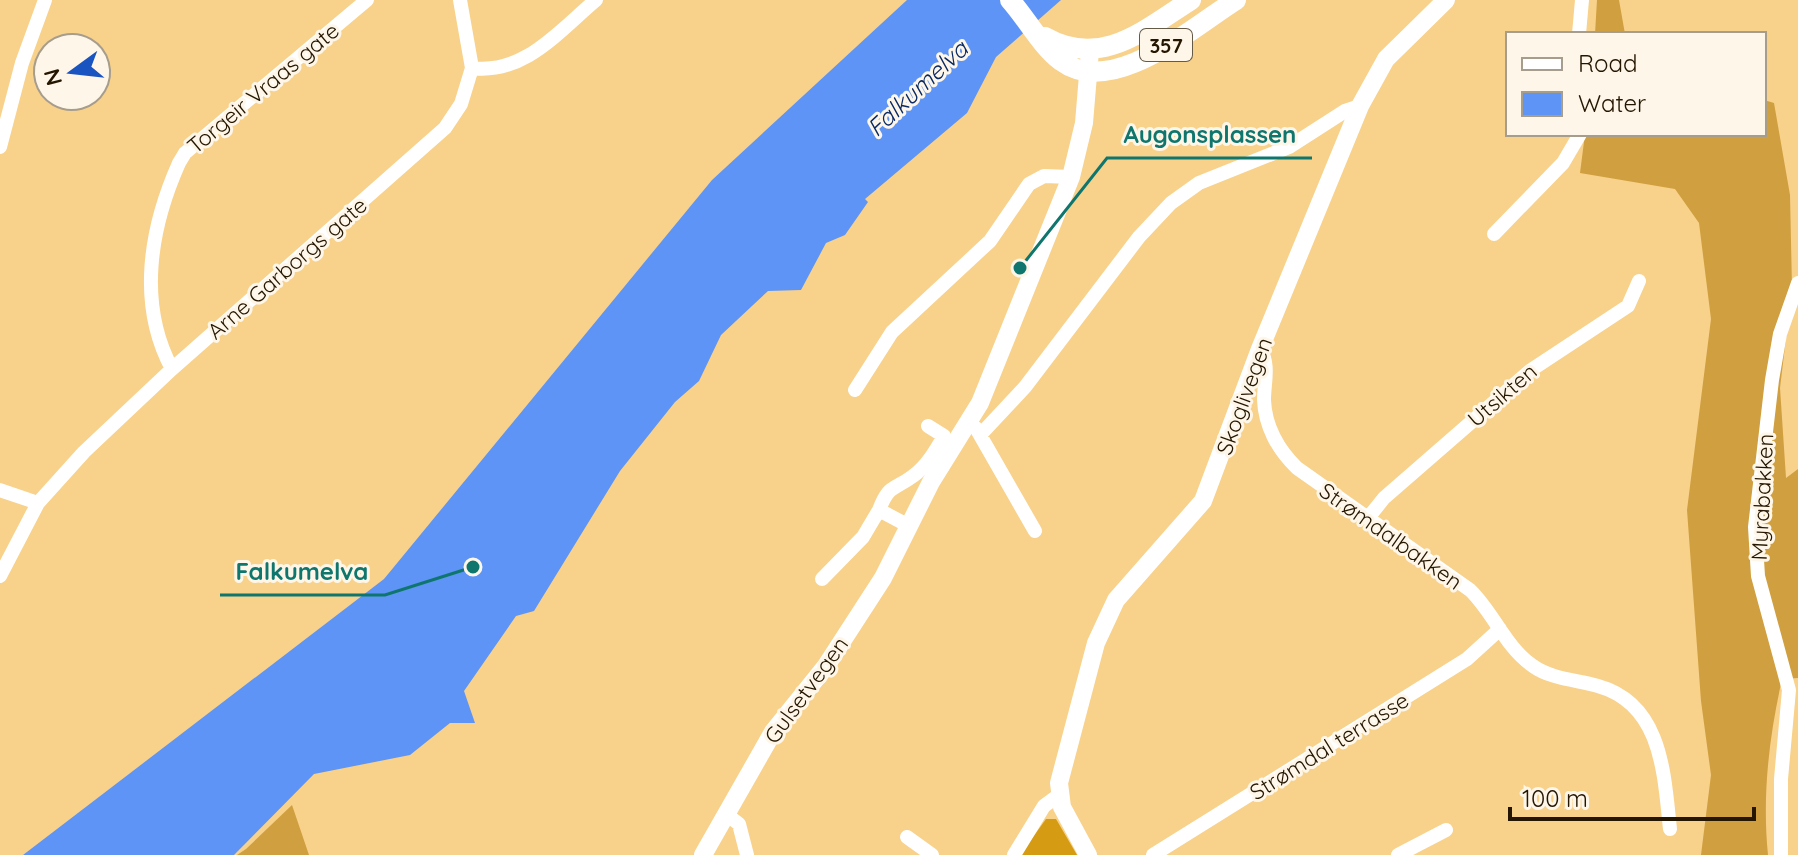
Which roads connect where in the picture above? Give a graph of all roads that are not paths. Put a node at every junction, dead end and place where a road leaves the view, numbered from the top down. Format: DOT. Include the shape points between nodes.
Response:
graph roads {
  1 [pos="45,0"];
  2 [pos="367,0"];
  3 [pos="460,0"];
  4 [pos="596,0"];
  5 [pos="1010,0"];
  6 [pos="1191,0"];
  7 [pos="1236,0"];
  8 [pos="1446,0"];
  9 [pos="1582,0"];
  10 [pos="1579,32"];
  11 [pos="1038,33"];
  12 [pos="1090,51"];
  13 [pos="472,68"];
  14 [pos="1089,73"];
  15 [pos="1360,106"];
  16 [pos="1579,136"];
  17 [pos="0,147"];
  18 [pos="1071,177"];
  19 [pos="1494,234"];
  20 [pos="1639,281"];
  21 [pos="1798,283"];
  22 [pos="1260,349"];
  23 [pos="172,369"];
  24 [pos="855,390"];
  25 [pos="928,426"];
  26 [pos="975,428"];
  27 [pos="0,490"];
  28 [pos="38,503"];
  29 [pos="879,510"];
  30 [pos="1368,518"];
  31 [pos="909,526"];
  32 [pos="1035,531"];
  33 [pos="0,576"];
  34 [pos="822,579"];
  35 [pos="1500,629"];
  36 [pos="1059,795"];
  37 [pos="726,814"];
  38 [pos="1670,829"];
  39 [pos="1446,830"];
  40 [pos="907,837"];
  41 [pos="703,855"];
  42 [pos="747,855"];
  43 [pos="932,855"];
  44 [pos="1014,855"];
  45 [pos="1088,855"];
  46 [pos="1153,855"];
  47 [pos="1398,855"];
  48 [pos="1781,855"];
  1 -- 17 [label="street"];
  2 -- 23 [label="street, Torgeir Vraas gate" via="179,163 148,280 151,319"];
  3 -- 13 [label="street"];
  4 -- 13 [label="street" via="527,58 508,67"];
  5 -- 11 [label="main road"];
  6 -- 12 [label="main road, 357" via="1115,45"];
  7 -- 14 [label="main road, 357" via="1133,64"];
  8 -- 15 [label="street, Skoglivegen" via="1386,59"];
  9 -- 10 [label="street"];
  11 -- 12 [label="main road" via="1066,47"];
  11 -- 14 [label="main road" via="1063,63"];
  12 -- 14 [label="street, Gulsetvegen"];
  13 -- 23 [label="street, Arne Garborgs gate" via="461,104 445,128"];
  14 -- 18 [label="street, Gulsetvegen"];
  15 -- 22 [label="street, Skoglivegen"];
  15 -- 26 [label="street" via="1289,147 1199,183 1171,203 1034,376"];
  16 -- 19 [label="street" via="1563,163"];
  18 -- 24 [label="street" via="1044,176 1029,184 990,241 892,332"];
  18 -- 26 [label="street, Gulsetvegen"];
  20 -- 30 [label="street, Utsikten" via="1628,306 1531,370 1384,498"];
  21 -- 48 [label="street, Myrabakken" via="1780,334 1755,527 1758,576 1789,690"];
  22 -- 30 [label="street, Strømdalbakken" via="1266,365 1267,418 1278,445 1311,481"];
  22 -- 36 [label="street, Skoglivegen" via="1203,501 1129,583 1106,620 1080,692"];
  23 -- 28 [label="street, Arne Garborgs gate"];
  25 -- 29 [label="street" via="944,436 937,448 913,476 886,492"];
  26 -- 31 [label="street, Gulsetvegen" via="931,482"];
  26 -- 32 [label="street"];
  27 -- 28 [label="street"];
  28 -- 33 [label="street, Arne Garborgs gate"];
  29 -- 31 [label="street"];
  29 -- 34 [label="street" via="863,537"];
  30 -- 35 [label="street, Strømdalbakken" via="1470,590"];
  31 -- 37 [label="street, Gulsetvegen" via="883,578 826,666 773,732"];
  35 -- 38 [label="street, Strømdalbakken" via="1532,666 1618,693 1638,709 1659,750"];
  35 -- 46 [label="street, Strømdal terrasse" via="1454,667"];
  36 -- 44 [label="street" via="1044,806"];
  36 -- 45 [label="street"];
  37 -- 41 [label="street, Gulsetvegen"];
  37 -- 42 [label="street" via="739,824"];
  39 -- 47 [label="street"];
  40 -- 43 [label="street"];
}
